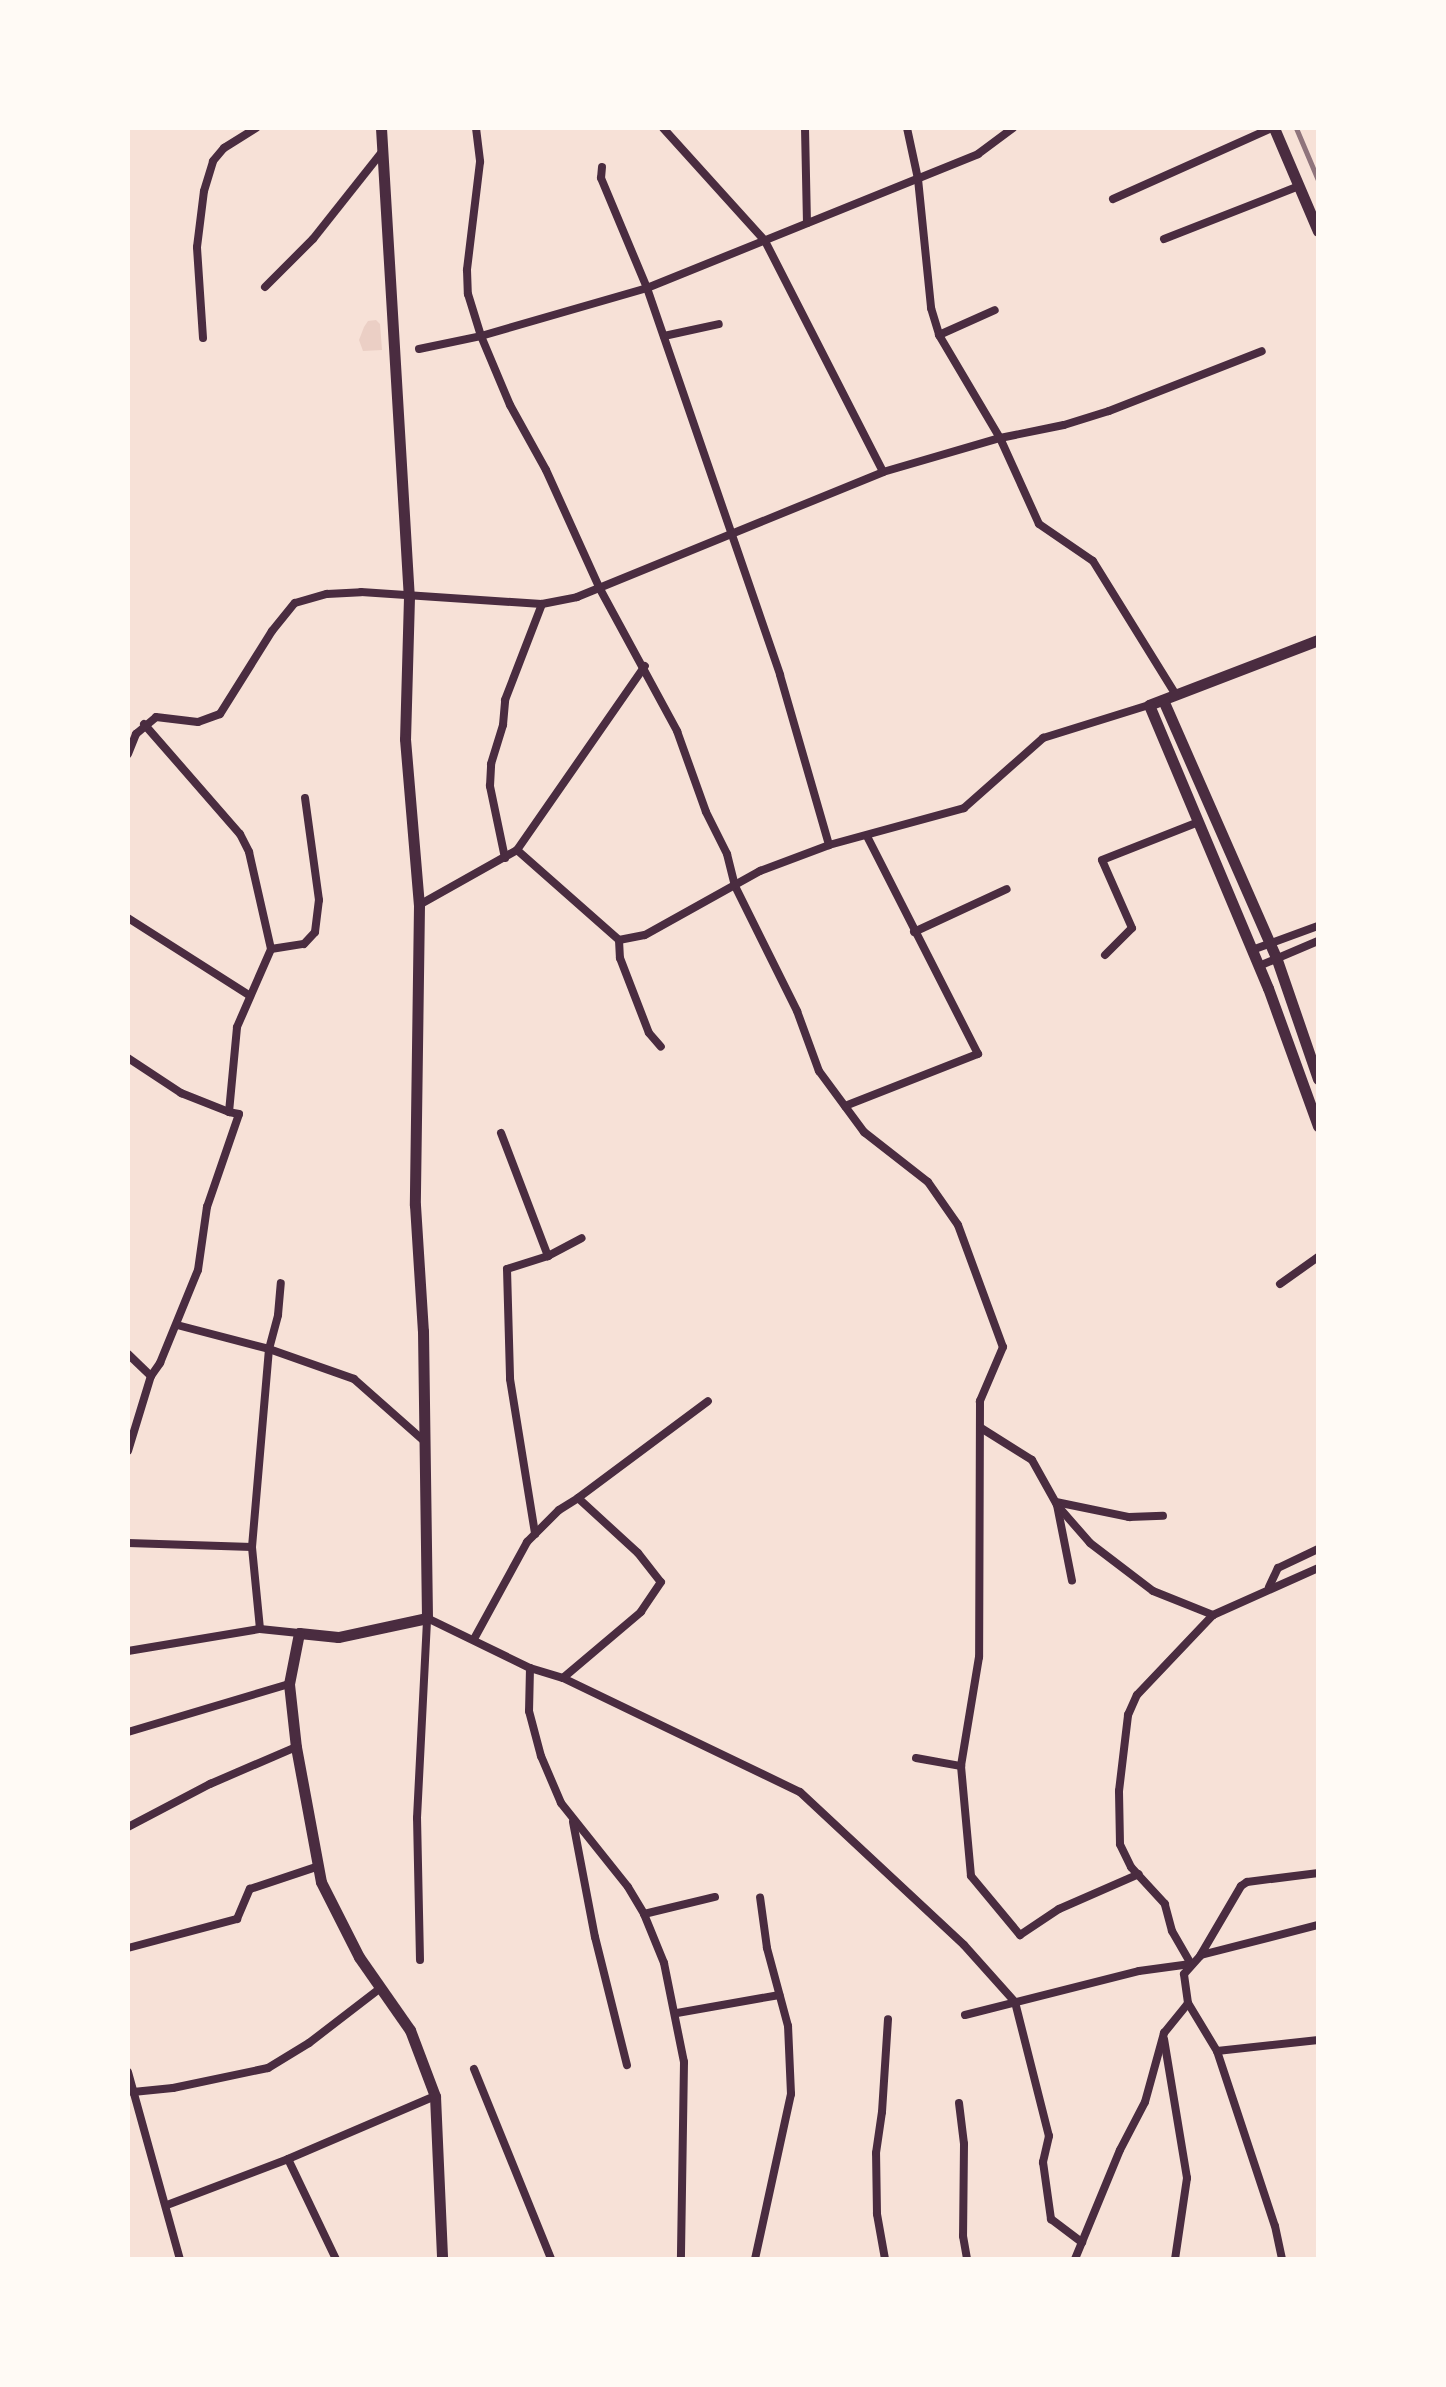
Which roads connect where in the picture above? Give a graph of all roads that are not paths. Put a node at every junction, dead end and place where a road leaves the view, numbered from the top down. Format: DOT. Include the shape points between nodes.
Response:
graph roads {
  1 [pos="256,128"];
  2 [pos="381,128"];
  3 [pos="476,128"];
  4 [pos="663,128"];
  5 [pos="805,128"];
  6 [pos="907,128"];
  7 [pos="1013,128"];
  8 [pos="1273,128"];
  9 [pos="382,151"];
  10 [pos="602,167"];
  11 [pos="918,179"];
  12 [pos="1299,186"];
  13 [pos="1113,199"];
  14 [pos="807,223"];
  15 [pos="1318,231"];
  16 [pos="1164,239"];
  17 [pos="765,241"];
  18 [pos="265,287"];
  19 [pos="647,288"];
  20 [pos="995,310"];
  21 [pos="719,324"];
  22 [pos="939,335"];
  23 [pos="481,336"];
  24 [pos="664,336"];
  25 [pos="203,338"];
  26 [pos="419,349"];
  27 [pos="1262,351"];
  28 [pos="1000,438"];
  29 [pos="883,472"];
  30 [pos="730,536"];
  31 [pos="600,589"];
  32 [pos="409,597"];
  33 [pos="542,604"];
  34 [pos="1318,640"];
  35 [pos="645,666"];
  36 [pos="1176,695"];
  37 [pos="1163,700"];
  38 [pos="1149,705"];
  39 [pos="144,724"];
  40 [pos="128,754"];
  41 [pos="305,798"];
  42 [pos="1196,823"];
  43 [pos="867,836"];
  44 [pos="829,845"];
  45 [pos="517,850"];
  46 [pos="505,858"];
  47 [pos="735,886"];
  48 [pos="1007,889"];
  49 [pos="419,905"];
  50 [pos="128,918"];
  51 [pos="1318,926"];
  52 [pos="914,932"];
  53 [pos="619,940"];
  54 [pos="1318,941"];
  55 [pos="1269,944"];
  56 [pos="271,949"];
  57 [pos="1252,950"];
  58 [pos="1105,955"];
  59 [pos="1276,957"];
  60 [pos="1259,966"];
  61 [pos="249,995"];
  62 [pos="661,1047"];
  63 [pos="128,1058"];
  64 [pos="1318,1079"];
  65 [pos="845,1106"];
  66 [pos="229,1112"];
  67 [pos="1318,1126"];
  68 [pos="501,1133"];
  69 [pos="582,1238"];
  70 [pos="548,1256"];
  71 [pos="1318,1257"];
  72 [pos="281,1283"];
  73 [pos="1280,1284"];
  74 [pos="177,1325"];
  75 [pos="269,1349"];
  76 [pos="128,1354"];
  77 [pos="151,1376"];
  78 [pos="708,1401"];
  79 [pos="981,1428"];
  80 [pos="424,1441"];
  81 [pos="128,1451"];
  82 [pos="578,1498"];
  83 [pos="1056,1503"];
  84 [pos="1163,1516"];
  85 [pos="535,1534"];
  86 [pos="128,1543"];
  87 [pos="252,1547"];
  88 [pos="1318,1549"];
  89 [pos="1318,1568"];
  90 [pos="1072,1581"];
  91 [pos="1269,1587"];
  92 [pos="1213,1615"];
  93 [pos="427,1618"];
  94 [pos="260,1629"];
  95 [pos="299,1633"];
  96 [pos="474,1639"];
  97 [pos="128,1651"];
  98 [pos="530,1668"];
  99 [pos="563,1678"];
  100 [pos="289,1684"];
  101 [pos="128,1732"];
  102 [pos="296,1747"];
  103 [pos="916,1758"];
  104 [pos="961,1766"];
  105 [pos="573,1821"];
  106 [pos="128,1827"];
  107 [pos="316,1867"];
  108 [pos="1318,1873"];
  109 [pos="1139,1874"];
  110 [pos="715,1897"];
  111 [pos="760,1897"];
  112 [pos="644,1914"];
  113 [pos="1318,1925"];
  114 [pos="128,1948"];
  115 [pos="1200,1956"];
  116 [pos="420,1960"];
  117 [pos="1191,1964"];
  118 [pos="379,1989"];
  119 [pos="779,1995"];
  120 [pos="1015,2002"];
  121 [pos="1188,2003"];
  122 [pos="677,2013"];
  123 [pos="965,2015"];
  124 [pos="888,2019"];
  125 [pos="1164,2033"];
  126 [pos="1318,2040"];
  127 [pos="1217,2051"];
  128 [pos="627,2065"];
  129 [pos="474,2069"];
  130 [pos="128,2072"];
  131 [pos="133,2092"];
  132 [pos="435,2096"];
  133 [pos="959,2103"];
  134 [pos="288,2159"];
  135 [pos="167,2205"];
  136 [pos="1082,2242"];
  137 [pos="180,2259"];
  138 [pos="336,2259"];
  139 [pos="442,2259"];
  140 [pos="551,2259"];
  141 [pos="681,2259"];
  142 [pos="755,2259"];
  143 [pos="885,2259"];
  144 [pos="966,2259"];
  145 [pos="1075,2259"];
  146 [pos="1175,2259"];
  147 [pos="1282,2259"];
  1 -- 25 [label="street" via="213,161 204,191 197,247"];
  2 -- 9 [label="street"];
  3 -- 23 [label="street" via="480,162 467,270 468,294"];
  4 -- 17 [label="street"];
  5 -- 14 [label="street"];
  6 -- 11 [label="street"];
  7 -- 11 [label="street" via="978,154"];
  8 -- 12 [label="street"];
  8 -- 13 [label="street"];
  9 -- 18 [label="street" via="313,239"];
  9 -- 32 [label="street"];
  10 -- 19 [label="street" via="601,178"];
  11 -- 14 [label="street"];
  11 -- 22 [label="street" via="931,308"];
  12 -- 15 [label="street"];
  12 -- 16 [label="street"];
  14 -- 17 [label="street"];
  17 -- 19 [label="street"];
  17 -- 29 [label="street"];
  19 -- 23 [label="street"];
  19 -- 24 [label="street"];
  20 -- 22 [label="street"];
  21 -- 24 [label="street"];
  22 -- 28 [label="street"];
  23 -- 26 [label="street"];
  23 -- 31 [label="street"];
  24 -- 30 [label="street"];
  27 -- 28 [label="street" via="1109,411"];
  28 -- 29 [label="street"];
  28 -- 36 [label="street" via="1039,524 1093,561"];
  29 -- 30 [label="street"];
  30 -- 31 [label="street"];
  30 -- 44 [label="street" via="780,675"];
  31 -- 33 [label="street"];
  31 -- 35 [label="street"];
  32 -- 33 [label="street"];
  32 -- 39 [label="street" via="361,592 295,603 220,714 198,722 156,717"];
  32 -- 49 [label="street" via="405,739"];
  33 -- 46 [label="street" via="505,700 491,764 490,786"];
  34 -- 36 [label="street"];
  35 -- 45 [label="street"];
  35 -- 47 [label="street" via="677,731"];
  36 -- 37 [label="street"];
  37 -- 38 [label="street"];
  37 -- 55 [label="street"];
  38 -- 42 [label="street"];
  38 -- 43 [label="street" via="1043,738 964,808"];
  39 -- 40 [label="street"];
  39 -- 56 [label="street" via="240,834 249,852"];
  41 -- 56 [label="street" via="319,900 315,932 304,944"];
  42 -- 57 [label="street"];
  42 -- 58 [label="street" via="1102,860 1132,928"];
  43 -- 44 [label="street"];
  43 -- 52 [label="street"];
  44 -- 47 [label="street"];
  45 -- 46 [label="street"];
  45 -- 53 [label="street"];
  46 -- 49 [label="street"];
  47 -- 53 [label="street" via="645,935"];
  47 -- 65 [label="street" via="797,1011 819,1071"];
  48 -- 52 [label="street"];
  49 -- 80 [label="street" via="415,1205"];
  50 -- 61 [label="street"];
  51 -- 55 [label="street"];
  52 -- 65 [label="street" via="978,1054"];
  53 -- 62 [label="street" via="620,958 649,1033"];
  54 -- 59 [label="street"];
  55 -- 57 [label="street"];
  55 -- 59 [label="street"];
  56 -- 61 [label="street"];
  57 -- 60 [label="street"];
  59 -- 60 [label="street"];
  59 -- 64 [label="street"];
  60 -- 67 [label="street"];
  61 -- 66 [label="street" via="237,1027"];
  63 -- 66 [label="street" via="181,1093"];
  65 -- 79 [label="street" via="864,1132 928,1182 958,1225 1003,1347 983,1389"];
  66 -- 74 [label="street" via="239,1114 207,1207 198,1270"];
  68 -- 70 [label="street"];
  69 -- 70 [label="street"];
  70 -- 85 [label="street" via="507,1269 510,1379"];
  71 -- 73 [label="street"];
  72 -- 75 [label="street"];
  74 -- 75 [label="street"];
  74 -- 77 [label="street"];
  75 -- 80 [label="street" via="354,1379"];
  75 -- 87 [label="street"];
  76 -- 77 [label="street"];
  77 -- 81 [label="street"];
  78 -- 82 [label="street"];
  79 -- 83 [label="street" via="1032,1460"];
  79 -- 104 [label="street" via="979,1657"];
  80 -- 93 [label="street"];
  82 -- 85 [label="street"];
  82 -- 99 [label="street" via="638,1553 661,1582 641,1612"];
  83 -- 84 [label="street" via="1129,1517"];
  83 -- 90 [label="street"];
  83 -- 92 [label="street" via="1090,1543 1153,1591"];
  85 -- 96 [label="street"];
  86 -- 87 [label="street"];
  87 -- 94 [label="street"];
  88 -- 91 [label="street" via="1278,1568"];
  89 -- 91 [label="street"];
  91 -- 92 [label="street"];
  92 -- 109 [label="street" via="1137,1695 1128,1715 1119,1791 1120,1844"];
  93 -- 95 [label="street" via="338,1637"];
  93 -- 96 [label="street"];
  93 -- 116 [label="street" via="417,1818"];
  94 -- 95 [label="street"];
  94 -- 97 [label="street"];
  95 -- 100 [label="street"];
  96 -- 98 [label="street"];
  98 -- 99 [label="street"];
  98 -- 105 [label="street" via="529,1711 535,1737"];
  99 -- 120 [label="street" via="800,1792 964,1945"];
  100 -- 101 [label="street"];
  100 -- 102 [label="street"];
  102 -- 106 [label="street"];
  102 -- 107 [label="street"];
  103 -- 104 [label="street"];
  104 -- 109 [label="street" via="971,1876 1020,1935 1059,1909"];
  105 -- 112 [label="street" via="615,1869"];
  105 -- 128 [label="street"];
  107 -- 114 [label="street" via="250,1889 237,1919"];
  107 -- 118 [label="street"];
  108 -- 115 [label="street" via="1241,1886"];
  109 -- 117 [label="street" via="1165,1904 1172,1931"];
  110 -- 112 [label="street"];
  111 -- 119 [label="street"];
  112 -- 122 [label="street"];
  113 -- 115 [label="street"];
  115 -- 117 [label="street"];
  117 -- 120 [label="street" via="1139,1971"];
  117 -- 121 [label="street" via="1184,1974"];
  118 -- 131 [label="street" via="268,2068"];
  118 -- 132 [label="street" via="410,2030"];
  119 -- 122 [label="street"];
  119 -- 142 [label="street" via="788,2026 791,2094"];
  120 -- 123 [label="street"];
  120 -- 136 [label="street" via="1049,2136 1043,2162 1051,2219"];
  121 -- 125 [label="street"];
  121 -- 127 [label="street"];
  122 -- 141 [label="street" via="684,2062"];
  124 -- 143 [label="street" via="876,2153 877,2214"];
  125 -- 136 [label="street" via="1145,2102"];
  125 -- 146 [label="street" via="1187,2178"];
  126 -- 127 [label="street"];
  127 -- 147 [label="street"];
  129 -- 140 [label="street"];
  130 -- 131 [label="street"];
  131 -- 135 [label="street"];
  132 -- 134 [label="street"];
  132 -- 139 [label="street"];
  133 -- 144 [label="street"];
  134 -- 135 [label="street"];
  134 -- 138 [label="street"];
  135 -- 137 [label="street"];
  136 -- 145 [label="street"];
}
